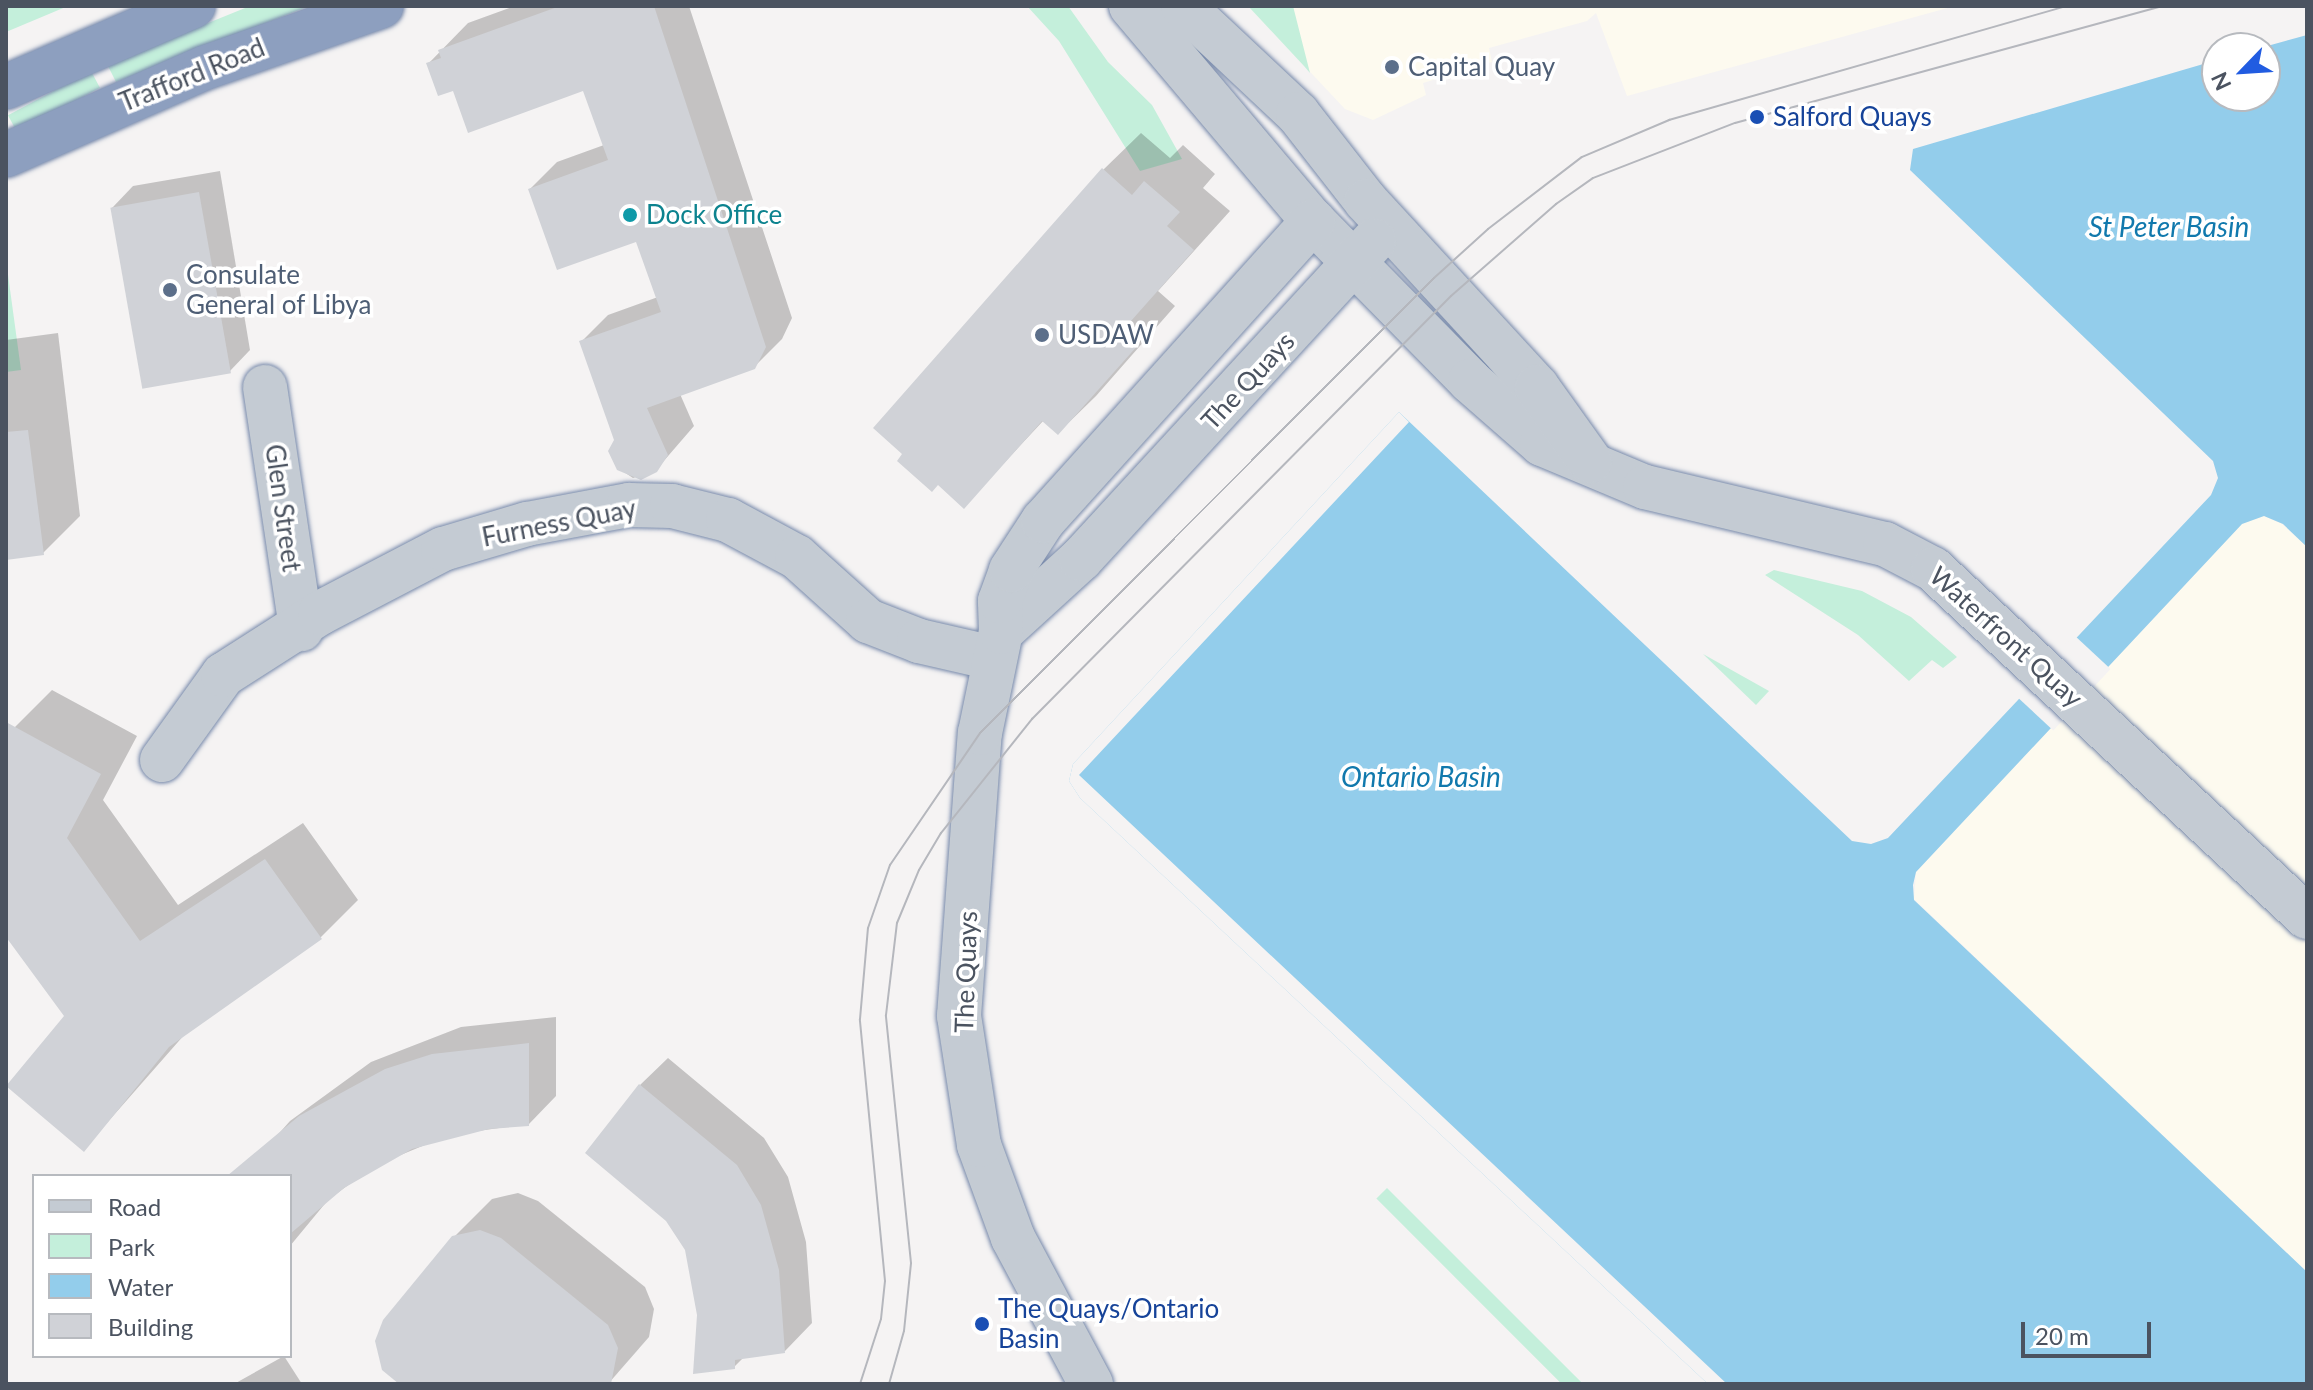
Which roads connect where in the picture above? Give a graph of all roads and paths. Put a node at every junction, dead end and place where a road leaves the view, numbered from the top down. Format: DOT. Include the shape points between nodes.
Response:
graph roads {
  1 [pos="193,6"];
  2 [pos="381,6"];
  3 [pos="1131,6"];
  4 [pos="1184,7"];
  5 [pos="6,87"];
  6 [pos="6,155"];
  7 [pos="1350,228"];
  8 [pos="265,387"];
  9 [pos="301,629"];
  10 [pos="997,645"];
  11 [pos="162,760"];
  12 [pos="2307,917"];
  13 [pos="1091,1384"];
  1 -- 5 [label="highway"];
  2 -- 6 [label="highway, Trafford Road" via="204,68"];
  3 -- 7 [label="street"];
  4 -- 7 [label="street" via="1298,114"];
  7 -- 10 [label="street, The Quays" via="1081,559"];
  7 -- 10 [label="street, The Quays" via="1043,521 1011,570 1000,601"];
  7 -- 12 [label="street, Waterfront Quay" via="1499,409 1542,444 1645,487 1885,544 1933,569"];
  8 -- 9 [label="street, Glen Street"];
  9 -- 10 [label="street, Furness Quay" via="320,613 443,549 527,524 629,505 672,506 728,520 797,557 848,606 882,628"];
  9 -- 11 [label="street, Furness Quay" via="223,675"];
  10 -- 13 [label="street, The Quays" via="980,733 959,1016 979,1145 1013,1238"];
}
